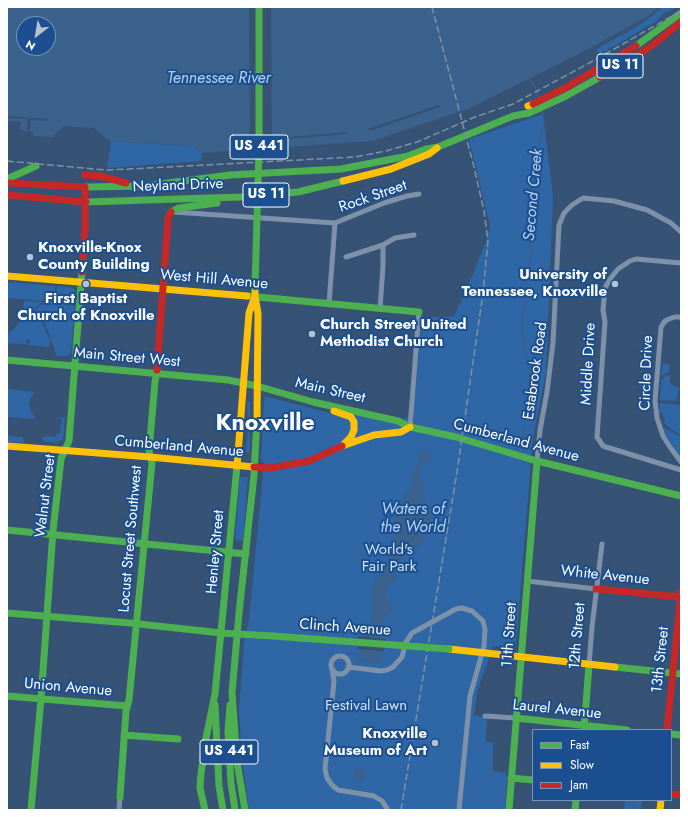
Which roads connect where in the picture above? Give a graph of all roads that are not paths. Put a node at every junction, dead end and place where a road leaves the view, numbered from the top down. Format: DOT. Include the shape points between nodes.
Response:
graph roads {
  1 [pos="259,7"];
  2 [pos="681,13"];
  3 [pos="681,22"];
  4 [pos="551,99"];
  5 [pos="438,147"];
  6 [pos="36,166"];
  7 [pos="85,175"];
  8 [pos="7,179"];
  9 [pos="7,183"];
  10 [pos="144,186"];
  11 [pos="85,187"];
  12 [pos="288,193"];
  13 [pos="419,194"];
  14 [pos="7,195"];
  15 [pos="86,202"];
  16 [pos="171,212"];
  17 [pos="335,223"];
  18 [pos="681,232"];
  19 [pos="414,235"];
  20 [pos="383,245"];
  21 [pos="346,257"];
  22 [pos="680,263"];
  23 [pos="7,276"];
  24 [pos="81,282"];
  25 [pos="164,289"];
  26 [pos="255,296"];
  27 [pos="329,304"];
  28 [pos="380,309"];
  29 [pos="419,312"];
  30 [pos="681,317"];
  31 [pos="7,360"];
  32 [pos="74,366"];
  33 [pos="156,373"];
  34 [pos="244,383"];
  35 [pos="257,386"];
  36 [pos="313,402"];
  37 [pos="410,427"];
  38 [pos="344,444"];
  39 [pos="7,446"];
  40 [pos="64,450"];
  41 [pos="150,457"];
  42 [pos="537,461"];
  43 [pos="681,462"];
  44 [pos="237,465"];
  45 [pos="254,467"];
  46 [pos="681,470"];
  47 [pos="681,496"];
  48 [pos="7,530"];
  49 [pos="53,535"];
  50 [pos="602,544"];
  51 [pos="144,545"];
  52 [pos="229,553"];
  53 [pos="246,554"];
  54 [pos="527,581"];
  55 [pos="596,589"];
  56 [pos="681,592"];
  57 [pos="681,597"];
  58 [pos="7,613"];
  59 [pos="47,616"];
  60 [pos="136,624"];
  61 [pos="221,633"];
  62 [pos="237,633"];
  63 [pos="483,652"];
  64 [pos="521,657"];
  65 [pos="589,665"];
  66 [pos="348,667"];
  67 [pos="332,669"];
  68 [pos="345,672"];
  69 [pos="677,673"];
  70 [pos="333,686"];
  71 [pos="232,693"];
  72 [pos="215,694"];
  73 [pos="7,696"];
  74 [pos="41,699"];
  75 [pos="127,706"];
  76 [pos="485,716"];
  77 [pos="516,718"];
  78 [pos="584,728"];
  79 [pos="606,729"];
  80 [pos="668,729"];
  81 [pos="124,735"];
  82 [pos="178,739"];
  83 [pos="218,769"];
  84 [pos="511,778"];
  85 [pos="532,780"];
  86 [pos="120,797"];
  87 [pos="31,810"];
  88 [pos="119,810"];
  89 [pos="205,810"];
  90 [pos="220,810"];
  91 [pos="223,810"];
  92 [pos="236,810"];
  93 [pos="245,810"];
  94 [pos="388,810"];
  95 [pos="459,810"];
  96 [pos="509,810"];
  1 -- 26 [label="main road, Henley Street / US 441, bridge"];
  2 -- 4 [label="main road, Neyland Drive / US 11" via="638,46"];
  3 -- 4 [label="main road, Neyland Drive / US 11" via="634,58"];
  4 -- 5 [label="main road, Neyland Drive / US 11"];
  5 -- 10 [label="main road, Neyland Drive / US 11" via="391,160 340,169 230,175"];
  5 -- 12 [label="main road, Neyland Drive / US 11" via="429,154 391,169"];
  6 -- 8 [label="main road"];
  7 -- 10 [label="main road"];
  9 -- 11 [label="main road, Neyland Drive / US 11"];
  10 -- 11 [label="main road, Neyland Drive / US 11"];
  11 -- 15 [label="main road, Walnut Street"];
  12 -- 15 [label="main road, Neyland Drive / US 11"];
  12 -- 16 [label="main road" via="269,199 208,203"];
  13 -- 17 [label="street, Rock Street" via="384,203"];
  14 -- 15 [label="main road, Neyland Drive / US 11"];
  15 -- 24 [label="main road, Walnut Street"];
  16 -- 17 [label="street"];
  16 -- 25 [label="main road, Locust Street Southwest" via="168,218"];
  17 -- 27 [label="street"];
  18 -- 42 [label="street, Estabrook Road" via="671,223 647,210 614,201 582,198 564,214 559,225 554,342"];
  19 -- 20 [label="street" via="395,238"];
  20 -- 21 [label="street"];
  20 -- 28 [label="street"];
  22 -- 46 [label="street, Middle Drive" via="636,259 618,269 605,288 605,322 596,437 603,446"];
  23 -- 24 [label="main road, West Hill Avenue"];
  24 -- 25 [label="main road, West Hill Avenue"];
  24 -- 32 [label="main road, Walnut Street"];
  25 -- 26 [label="main road, West Hill Avenue"];
  25 -- 33 [label="main road, Locust Street Southwest"];
  26 -- 27 [label="main road, West Hill Avenue"];
  26 -- 34 [label="main road, Henley Street / US 441" via="249,313"];
  26 -- 35 [label="main road, Henley Street" via="258,313"];
  27 -- 28 [label="main road, West Hill Avenue"];
  28 -- 29 [label="main road, West Hill Avenue"];
  29 -- 37 [label="street"];
  30 -- 43 [label="street, Circle Drive" via="669,318 661,327 655,401 663,436"];
  31 -- 32 [label="main road, Main Street West"];
  32 -- 33 [label="main road, Main Street West"];
  32 -- 40 [label="main road, Walnut Street" via="69,441"];
  33 -- 34 [label="main road, Main Street West"];
  33 -- 41 [label="main road, Locust Street Southwest"];
  34 -- 35 [label="main road, Main Street"];
  34 -- 44 [label="main road, Henley Street / US 441"];
  35 -- 36 [label="main road, Main Street"];
  35 -- 45 [label="main road, Henley Street / US 441"];
  36 -- 37 [label="main road, Main Street" via="398,421"];
  36 -- 38 [label="main road" via="351,417 354,430"];
  37 -- 38 [label="main road, Cumberland Avenue" via="401,432 374,435"];
  37 -- 42 [label="main road, Cumberland Avenue" via="456,437"];
  38 -- 45 [label="main road, Cumberland Avenue" via="309,462 271,468"];
  39 -- 40 [label="main road, Cumberland Avenue"];
  40 -- 41 [label="main road, Cumberland Avenue"];
  40 -- 49 [label="main road, Walnut Street"];
  41 -- 44 [label="main road, Cumberland Avenue"];
  41 -- 51 [label="main road, Locust Street Southwest" via="152,463"];
  42 -- 47 [label="main road, Cumberland Avenue"];
  42 -- 54 [label="main road, 11th Street"];
  44 -- 45 [label="main road, Cumberland Avenue"];
  44 -- 52 [label="main road, Henley Street / US 441"];
  45 -- 53 [label="main road, Henley Street / US 441"];
  48 -- 49 [label="main road"];
  49 -- 51 [label="main road"];
  49 -- 59 [label="main road, Walnut Street"];
  50 -- 55 [label="street, 12th Street"];
  51 -- 52 [label="main road"];
  51 -- 60 [label="main road, Locust Street Southwest"];
  52 -- 53 [label="main road"];
  52 -- 61 [label="main road, Henley Street / US 441"];
  53 -- 62 [label="main road, Henley Street / US 441"];
  54 -- 55 [label="street, White Avenue"];
  54 -- 64 [label="main road, 11th Street"];
  55 -- 57 [label="main road, White Avenue"];
  55 -- 65 [label="street, 12th Street"];
  56 -- 57 [label="main road, 13th Street"];
  57 -- 69 [label="main road, 13th Street"];
  58 -- 59 [label="main road, Clinch Avenue"];
  59 -- 60 [label="main road, Clinch Avenue"];
  59 -- 74 [label="main road, Walnut Street"];
  60 -- 61 [label="main road, Clinch Avenue"];
  60 -- 75 [label="main road, Locust Street Southwest"];
  61 -- 62 [label="main road, Clinch Avenue"];
  61 -- 72 [label="main road, Henley Street / US 441"];
  62 -- 63 [label="main road, Clinch Avenue, bridge"];
  62 -- 71 [label="main road, Henley Street / US 441"];
  63 -- 64 [label="main road, Clinch Avenue"];
  63 -- 66 [label="street" via="483,620 472,611 458,608 412,633 406,642 402,657 393,667 381,671"];
  63 -- 95 [label="street" via="470,696"];
  64 -- 65 [label="main road, Clinch Avenue"];
  64 -- 77 [label="main road, 11th Street"];
  65 -- 69 [label="main road, Clinch Avenue"];
  65 -- 78 [label="main road, 12th Street"];
  66 -- 67 [label="street" via="347,660 339,656 332,661"];
  66 -- 68 [label="street"];
  67 -- 68 [label="street" via="339,674"];
  67 -- 70 [label="street"];
  68 -- 70 [label="street" via="337,678"];
  69 -- 80 [label="main road, 13th Street"];
  70 -- 94 [label="street" via="325,769 327,778 338,790 374,796"];
  71 -- 92 [label="main road, Henley Street / US 441" via="228,731 231,783"];
  71 -- 93 [label="main road" via="237,762"];
  72 -- 83 [label="main road, Henley Street / US 441"];
  72 -- 89 [label="main road" via="201,774 200,788"];
  73 -- 74 [label="main road, Union Avenue"];
  74 -- 75 [label="main road, Union Avenue"];
  74 -- 87 [label="main road, Walnut Street"];
  75 -- 81 [label="main road, Locust Street Southwest"];
  76 -- 77 [label="street, Laurel Avenue"];
  77 -- 78 [label="main road, Laurel Avenue"];
  77 -- 84 [label="main road, 11th Street"];
  78 -- 79 [label="main road, Laurel Avenue"];
  81 -- 82 [label="main road"];
  81 -- 86 [label="main road, Locust Street Southwest"];
  83 -- 90 [label="main road" via="215,784"];
  83 -- 91 [label="main road, Henley Street / US 441"];
  84 -- 85 [label="main road"];
  84 -- 96 [label="main road, 11th Street"];
  86 -- 88 [label="street"];
}
